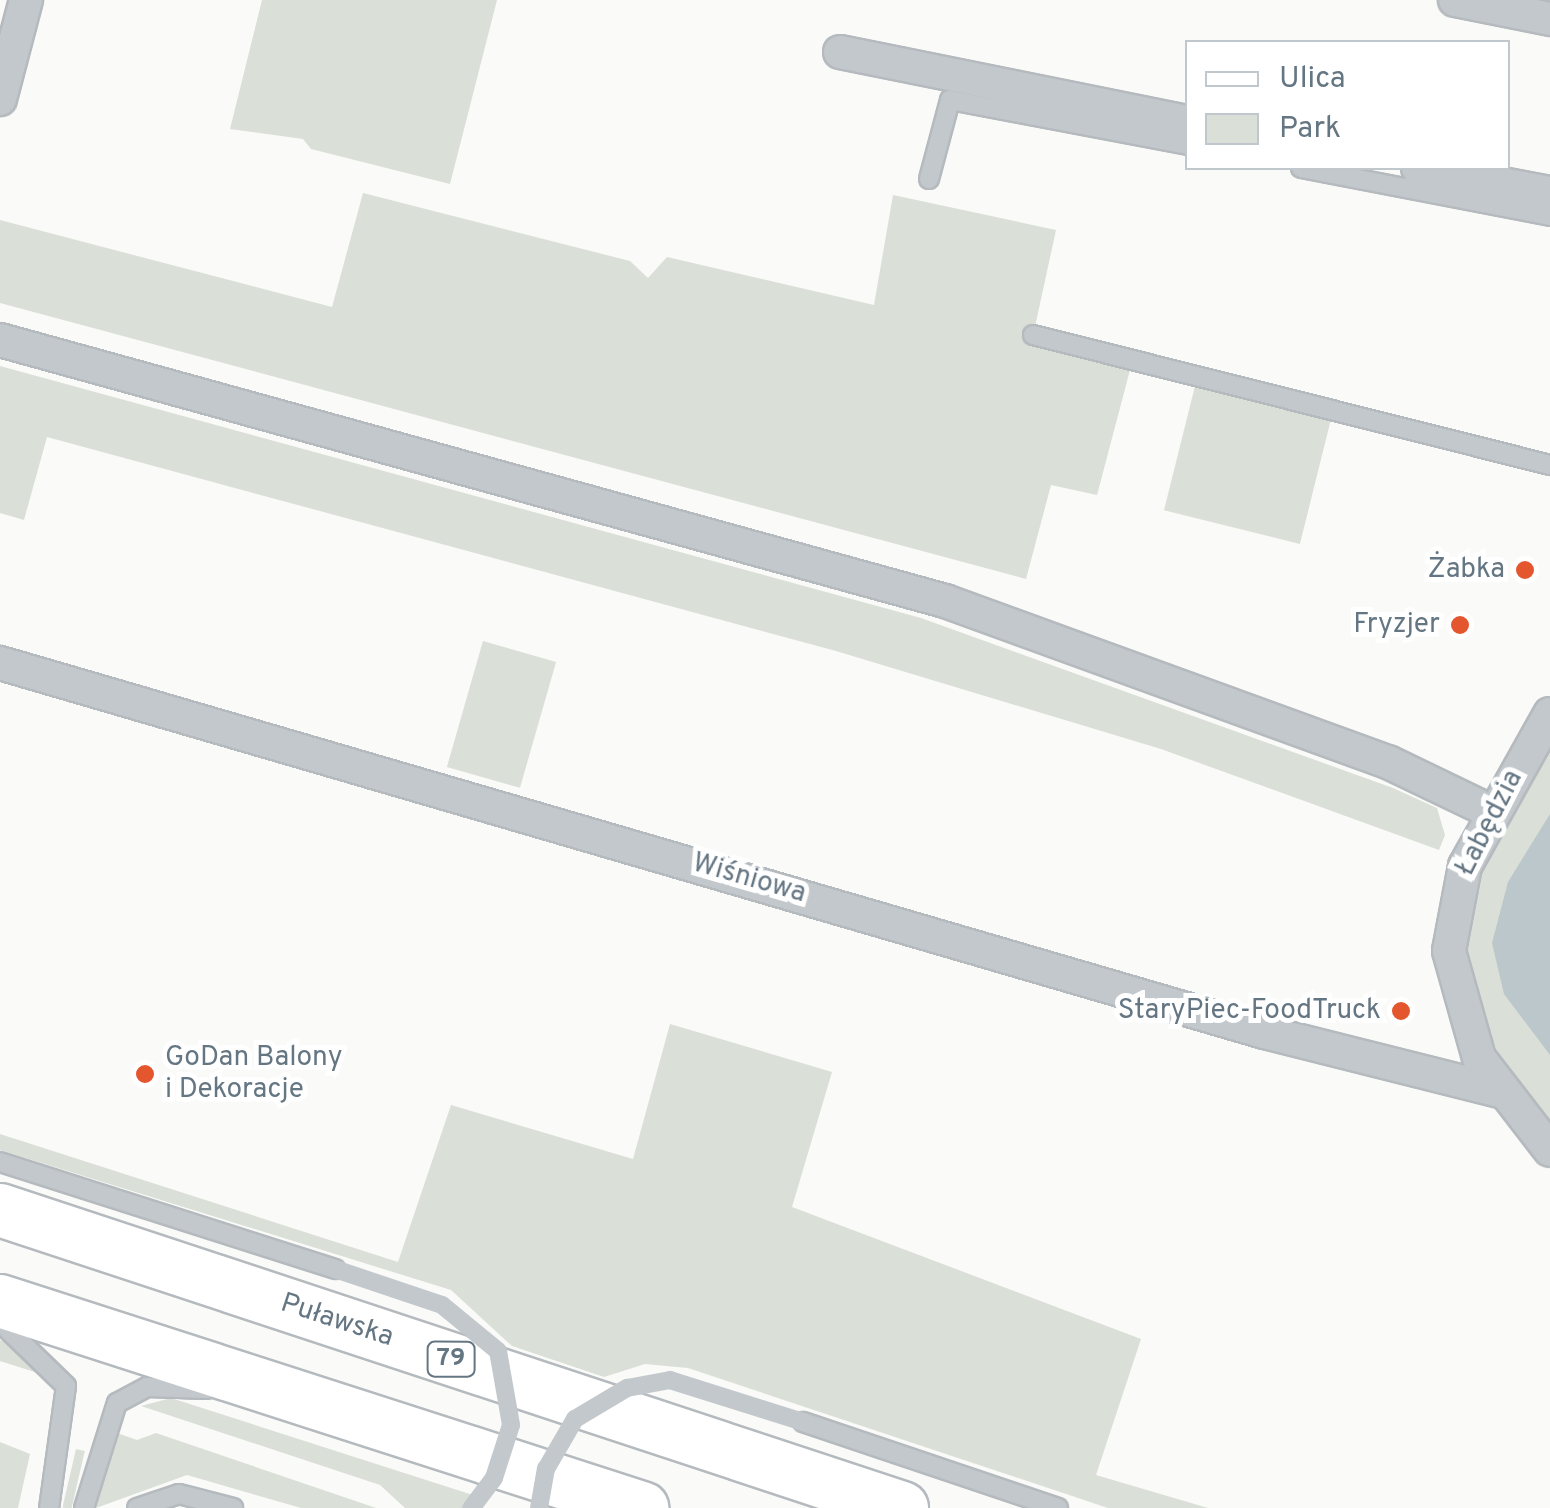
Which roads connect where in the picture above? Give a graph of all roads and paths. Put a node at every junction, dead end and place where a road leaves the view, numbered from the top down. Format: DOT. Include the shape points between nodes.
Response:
graph roads {
  1 [pos="26,0"];
  2 [pos="1456,0"];
  3 [pos="1550,19"];
  4 [pos="840,52"];
  5 [pos="0,100"];
  6 [pos="1185,121"];
  7 [pos="1185,144"];
  8 [pos="1311,170"];
  9 [pos="1429,170"];
  10 [pos="929,179"];
  11 [pos="1550,193"];
  12 [pos="1550,216"];
  13 [pos="1033,335"];
  14 [pos="0,340"];
  15 [pos="1550,465"];
  16 [pos="0,663"];
  17 [pos="1550,714"];
  18 [pos="1492,812"];
  19 [pos="1499,1091"];
  20 [pos="1550,1150"];
  21 [pos="0,1162"];
  22 [pos="0,1210"];
  23 [pos="0,1301"];
  24 [pos="0,1322"];
  25 [pos="270,1392"];
  26 [pos="49,1508"];
  27 [pos="84,1508"];
  28 [pos="137,1508"];
  29 [pos="233,1508"];
  30 [pos="471,1508"];
  31 [pos="539,1508"];
  32 [pos="642,1508"];
  33 [pos="902,1508"];
  34 [pos="1058,1508"];
  1 -- 5 [label="street"];
  2 -- 3 [label="street"];
  4 -- 6 [label="street"];
  7 -- 10 [label="lane" via="950,100"];
  8 -- 12 [label="lane"];
  9 -- 11 [label="street"];
  13 -- 15 [label="lane"];
  14 -- 18 [label="street" via="944,601 1388,762"];
  16 -- 19 [label="street, Wiśniowa" via="1264,1032"];
  17 -- 18 [label="street, Łabędzia"];
  18 -- 19 [label="street, Łabędzia" via="1458,882 1449,951 1467,1032"];
  19 -- 20 [label="street, Łabędzia"];
  21 -- 30 [label="lane, bridge" via="442,1304 498,1351 512,1425 494,1478"];
  22 -- 33 [label="main road, Puławska / 79"];
  23 -- 25 [label="main road"];
  24 -- 26 [label="lane" via="47,1358 66,1386"];
  25 -- 27 [label="lane" via="147,1387 125,1398 102,1429"];
  25 -- 32 [label="main road"];
  28 -- 29 [label="lane" via="179,1494"];
  31 -- 34 [label="lane, bridge" via="546,1469 575,1419 628,1388 670,1380"];
}
